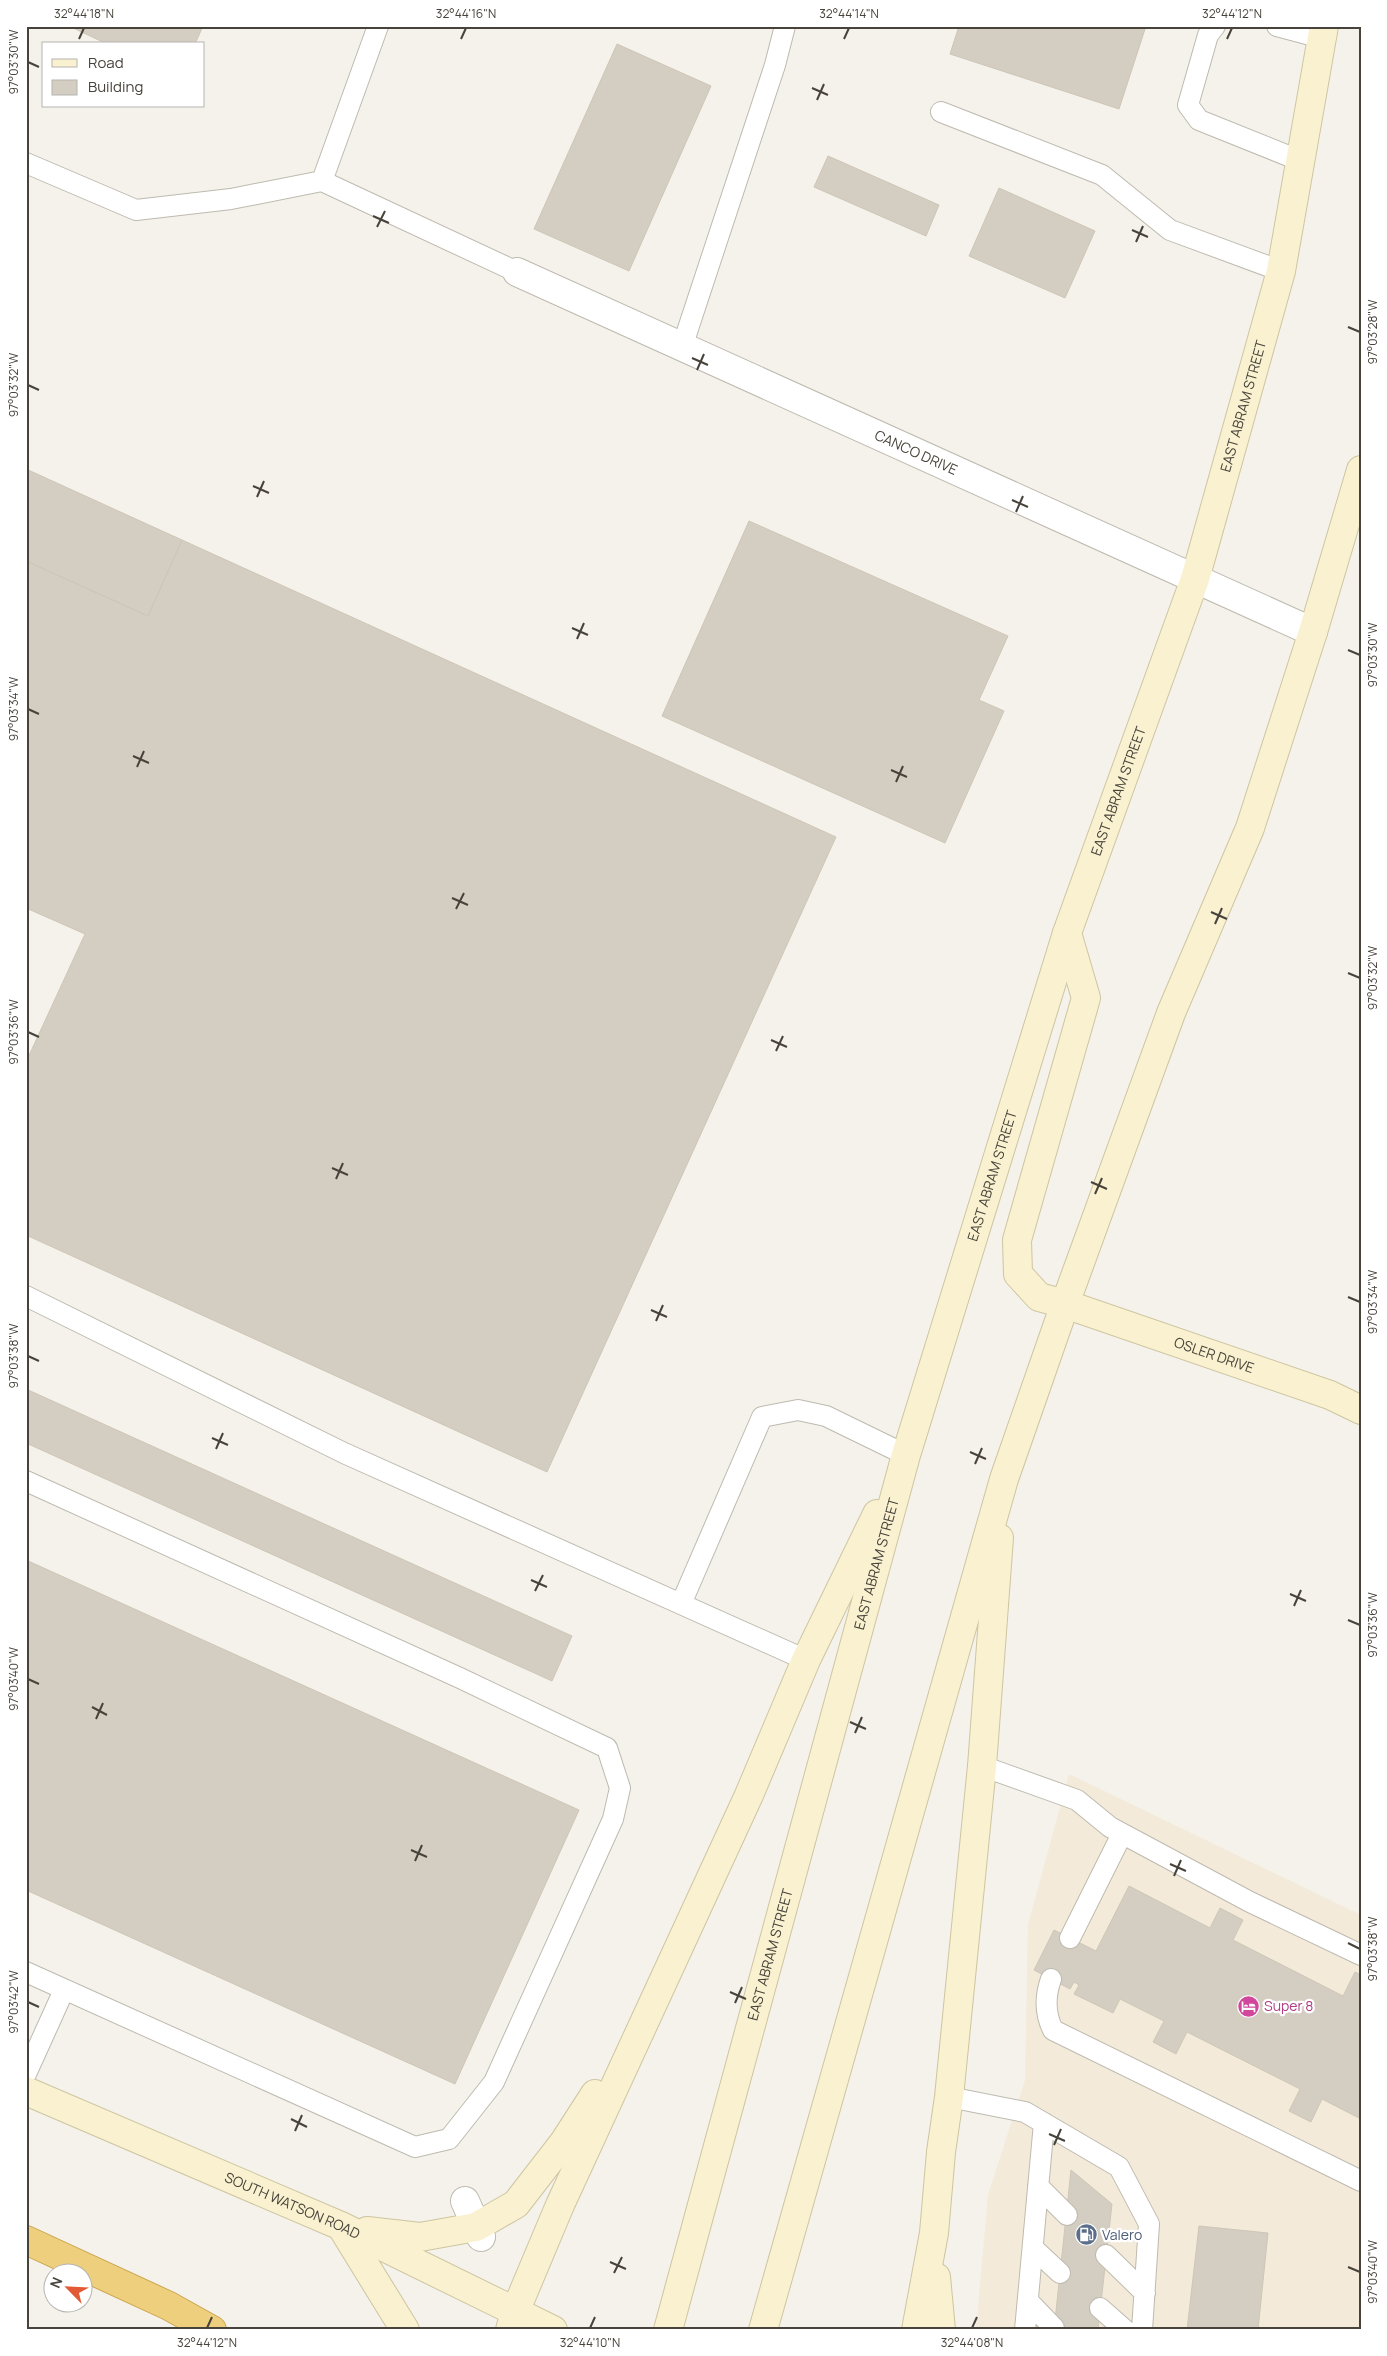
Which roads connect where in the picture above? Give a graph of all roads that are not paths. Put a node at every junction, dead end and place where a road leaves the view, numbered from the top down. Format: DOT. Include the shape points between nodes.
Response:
graph roads {
  1 [pos="378,26"];
  2 [pos="785,26"];
  3 [pos="1215,26"];
  4 [pos="1277,26"];
  5 [pos="1323,32"];
  6 [pos="940,112"];
  7 [pos="1301,161"];
  8 [pos="26,163"];
  9 [pos="322,181"];
  10 [pos="1281,271"];
  11 [pos="517,272"];
  12 [pos="682,347"];
  13 [pos="1361,470"];
  14 [pos="1195,579"];
  15 [pos="1314,632"];
  16 [pos="1067,933"];
  17 [pos="26,1296"];
  18 [pos="1065,1304"];
  19 [pos="1361,1410"];
  20 [pos="906,1455"];
  21 [pos="1004,1479"];
  22 [pos="26,1481"];
  23 [pos="681,1604"];
  24 [pos="806,1660"];
  25 [pos="982,1766"];
  26 [pos="1122,1834"];
  27 [pos="1070,1938"];
  28 [pos="1361,1955"];
  29 [pos="26,1972"];
  30 [pos="1051,1979"];
  31 [pos="64,1990"];
  32 [pos="645,2018"];
  33 [pos="26,2074"];
  34 [pos="26,2091"];
  35 [pos="949,2097"];
  36 [pos="1044,2123"];
  37 [pos="1361,2181"];
  38 [pos="1038,2186"];
  39 [pos="465,2201"];
  40 [pos="1066,2215"];
  41 [pos="341,2226"];
  42 [pos="479,2232"];
  43 [pos="934,2233"];
  44 [pos="26,2240"];
  45 [pos="1033,2248"];
  46 [pos="1106,2254"];
  47 [pos="1060,2272"];
  48 [pos="1145,2293"];
  49 [pos="1028,2301"];
  50 [pos="1100,2308"];
  51 [pos="513,2321"];
  52 [pos="1054,2328"];
  53 [pos="212,2330"];
  54 [pos="406,2330"];
  55 [pos="553,2330"];
  56 [pos="668,2330"];
  57 [pos="763,2330"];
  58 [pos="916,2330"];
  59 [pos="941,2330"];
  60 [pos="1026,2330"];
  61 [pos="1125,2330"];
  62 [pos="1142,2330"];
  1 -- 9 [label="lane"];
  2 -- 12 [label="lane"];
  3 -- 7 [label="lane" via="1208,35 1188,105 1198,120"];
  4 -- 5 [label="lane"];
  5 -- 7 [label="main road, EAST ABRAM STREET"];
  6 -- 10 [label="lane" via="1102,175 1170,230"];
  7 -- 10 [label="main road, EAST ABRAM STREET"];
  8 -- 9 [label="lane" via="136,210 231,200"];
  9 -- 11 [label="lane"];
  10 -- 14 [label="main road, EAST ABRAM STREET"];
  11 -- 12 [label="street, CANCO DRIVE"];
  12 -- 14 [label="street, CANCO DRIVE"];
  13 -- 15 [label="main road"];
  14 -- 15 [label="street, CANCO DRIVE"];
  14 -- 16 [label="main road, EAST ABRAM STREET"];
  15 -- 18 [label="main road" via="1250,828 1171,1013"];
  16 -- 18 [label="main road, OSLER DRIVE" via="1086,998 1017,1240 1018,1274 1039,1297"];
  16 -- 20 [label="main road, EAST ABRAM STREET"];
  17 -- 23 [label="lane" via="344,1452"];
  18 -- 19 [label="main road, OSLER DRIVE" via="1330,1395"];
  18 -- 21 [label="main road"];
  20 -- 23 [label="lane" via="826,1416 798,1410 762,1417"];
  20 -- 24 [label="main road"];
  20 -- 56 [label="main road, EAST ABRAM STREET"];
  21 -- 25 [label="main road"];
  21 -- 57 [label="main road"];
  22 -- 31 [label="lane" via="607,1748 620,1788 613,1819 494,2082 449,2139 415,2147"];
  23 -- 24 [label="lane"];
  24 -- 32 [label="main road" via="749,1795"];
  25 -- 26 [label="lane" via="1077,1800"];
  25 -- 35 [label="main road"];
  26 -- 27 [label="lane"];
  26 -- 28 [label="lane" via="1250,1902"];
  29 -- 31 [label="lane"];
  30 -- 37 [label="lane" via="1047,1990 1047,2017 1053,2030"];
  31 -- 33 [label="lane"];
  32 -- 42 [label="main road" via="564,2142 516,2204"];
  32 -- 51 [label="main road" via="560,2205"];
  34 -- 41 [label="main road, SOUTH WATSON ROAD"];
  35 -- 36 [label="lane" via="1025,2112"];
  35 -- 43 [label="main road"];
  36 -- 38 [label="lane"];
  36 -- 48 [label="lane" via="1119,2167 1149,2224"];
  38 -- 40 [label="lane"];
  38 -- 45 [label="lane"];
  39 -- 42 [label="street"];
  41 -- 42 [label="main road" via="420,2237"];
  41 -- 51 [label="main road, SOUTH WATSON ROAD"];
  41 -- 54 [label="main road"];
  43 -- 58 [label="main road"];
  43 -- 59 [label="main road"];
  44 -- 53 [label="highway" via="169,2306"];
  45 -- 47 [label="lane"];
  45 -- 49 [label="lane"];
  46 -- 48 [label="lane"];
  48 -- 62 [label="lane"];
  49 -- 52 [label="lane"];
  49 -- 60 [label="lane"];
  50 -- 61 [label="lane"];
  51 -- 55 [label="main road, SOUTH WATSON ROAD"];
}
